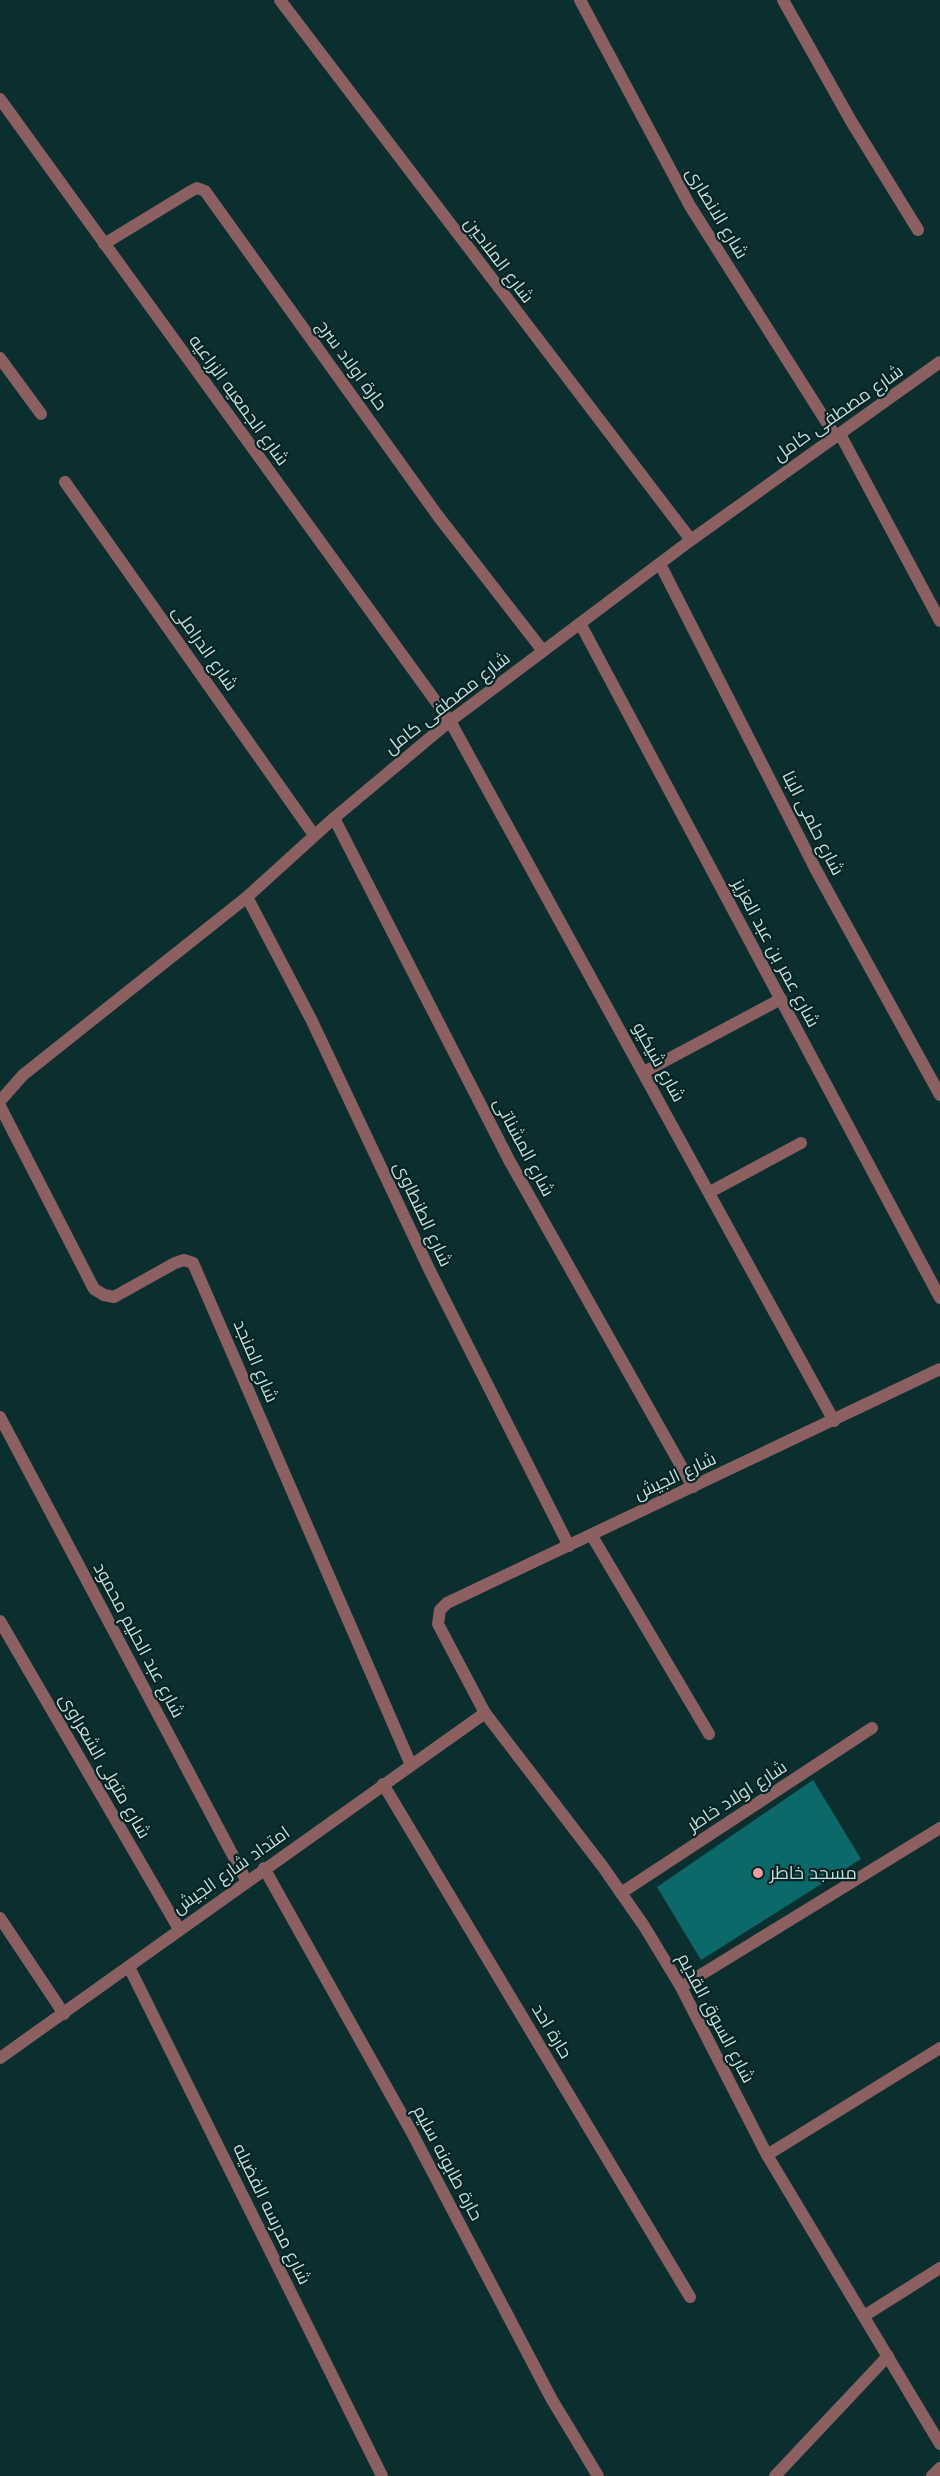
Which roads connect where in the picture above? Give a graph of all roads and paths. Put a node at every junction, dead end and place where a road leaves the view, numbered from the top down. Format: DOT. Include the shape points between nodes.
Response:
graph roads {
  1 [pos="280,0"];
  2 [pos="580,0"];
  3 [pos="783,0"];
  4 [pos="0,99"];
  5 [pos="918,230"];
  6 [pos="104,244"];
  7 [pos="0,358"];
  8 [pos="940,362"];
  9 [pos="41,414"];
  10 [pos="838,435"];
  11 [pos="65,482"];
  12 [pos="691,540"];
  13 [pos="660,564"];
  14 [pos="940,621"];
  15 [pos="580,624"];
  16 [pos="543,651"];
  17 [pos="450,721"];
  18 [pos="334,818"];
  19 [pos="314,835"];
  20 [pos="247,897"];
  21 [pos="781,999"];
  22 [pos="644,1072"];
  23 [pos="940,1095"];
  24 [pos="0,1101"];
  25 [pos="0,1106"];
  26 [pos="801,1143"];
  27 [pos="710,1192"];
  28 [pos="940,1298"];
  29 [pos="940,1369"];
  30 [pos="0,1417"];
  31 [pos="834,1421"];
  32 [pos="693,1488"];
  33 [pos="592,1536"];
  34 [pos="569,1546"];
  35 [pos="0,1621"];
  36 [pos="438,1624"];
  37 [pos="485,1713"];
  38 [pos="872,1728"];
  39 [pos="709,1734"];
  40 [pos="411,1765"];
  41 [pos="383,1784"];
  42 [pos="940,1828"];
  43 [pos="264,1868"];
  44 [pos="246,1880"];
  45 [pos="621,1893"];
  46 [pos="0,1918"];
  47 [pos="179,1929"];
  48 [pos="129,1967"];
  49 [pos="681,1987"];
  50 [pos="64,2014"];
  51 [pos="940,2048"];
  52 [pos="0,2058"];
  53 [pos="767,2155"];
  54 [pos="940,2268"];
  55 [pos="690,2297"];
  56 [pos="864,2316"];
  57 [pos="888,2356"];
  58 [pos="940,2444"];
  59 [pos="940,2468"];
  60 [pos="382,2476"];
  61 [pos="598,2476"];
  62 [pos="774,2476"];
  63 [pos="932,2476"];
  1 -- 12 [label="street, شارع الملاحين"];
  2 -- 10 [label="street, شارع الانصارى" via="690,206"];
  3 -- 5 [label="street"];
  4 -- 6 [label="street, شارع الجمعيه الزراعيه"];
  6 -- 16 [label="street, حارة اولاد سرج" via="191,191 205,191 438,516"];
  6 -- 17 [label="street, شارع الجمعيه الزراعيه"];
  7 -- 9 [label="street"];
  8 -- 10 [label="street, شارع مصطفى كامل"];
  10 -- 12 [label="street, شارع مصطفى كامل"];
  10 -- 14 [label="street, شارع الانصارى"];
  11 -- 19 [label="street, شارع الدراملى"];
  12 -- 13 [label="street, شارع مصطفى كامل"];
  13 -- 15 [label="street, شارع مصطفى كامل"];
  13 -- 23 [label="street, شارع حلمى البنا" via="816,870"];
  15 -- 16 [label="street, شارع مصطفى كامل"];
  15 -- 21 [label="street, شارع عمر بن عبد العزيز"];
  16 -- 17 [label="street, شارع مصطفى كامل"];
  17 -- 18 [label="street, شارع مصطفى كامل"];
  17 -- 22 [label="street, شارع شيكيو"];
  18 -- 19 [label="street, شارع مصطفى كامل"];
  18 -- 32 [label="street, شارع المشناتى" via="509,1160"];
  19 -- 20 [label="street, شارع مصطفى كامل"];
  20 -- 24 [label="street, شارع مصطفى كامل" via="23,1074"];
  20 -- 34 [label="street, شارع الطنطاوى" via="311,1019 430,1271"];
  21 -- 22 [label="street"];
  21 -- 28 [label="street, شارع عمر بن عبد العزيز"];
  22 -- 27 [label="street, شارع شيكيو"];
  25 -- 40 [label="street, شارع المنجد" via="94,1289 114,1297 175,1263 193,1263"];
  26 -- 27 [label="street"];
  27 -- 31 [label="street, شارع شيكيو"];
  29 -- 31 [label="street, شارع الجيش"];
  30 -- 44 [label="street, شارع عبد الحليم محمود"];
  31 -- 32 [label="street, شارع الجيش"];
  32 -- 33 [label="street, شارع الجيش"];
  33 -- 34 [label="street, شارع الجيش"];
  33 -- 39 [label="street"];
  34 -- 36 [label="street, شارع الجيش" via="447,1604 440,1610"];
  35 -- 47 [label="street, شارع متولى الشعراوى"];
  36 -- 37 [label="street, شارع السوق القديم"];
  37 -- 40 [label="street, امتداد شارع الجيش"];
  37 -- 45 [label="street, شارع السوق القديم"];
  38 -- 45 [label="street, شارع اولاد خاطر"];
  40 -- 41 [label="street, امتداد شارع الجيش"];
  41 -- 43 [label="street, امتداد شارع الجيش"];
  41 -- 55 [label="street, حارة احد"];
  42 -- 49 [label="street"];
  43 -- 44 [label="street, امتداد شارع الجيش"];
  43 -- 61 [label="street, حارة طابونه سليم" via="411,2131 551,2398"];
  44 -- 47 [label="street, امتداد شارع الجيش"];
  45 -- 49 [label="street, شارع السوق القديم"];
  46 -- 50 [label="street"];
  47 -- 48 [label="street, امتداد شارع الجيش"];
  48 -- 50 [label="street, امتداد شارع الجيش"];
  48 -- 60 [label="street, شارع مدرسه الفضيله"];
  49 -- 53 [label="street, شارع السوق القديم"];
  50 -- 52 [label="street, امتداد شارع الجيش"];
  51 -- 53 [label="street"];
  53 -- 56 [label="street, شارع السوق القديم"];
  54 -- 56 [label="street"];
  56 -- 57 [label="street, شارع السوق القديم"];
  57 -- 58 [label="street, شارع السوق القديم"];
  57 -- 62 [label="street"];
  59 -- 63 [label="street"];
}
